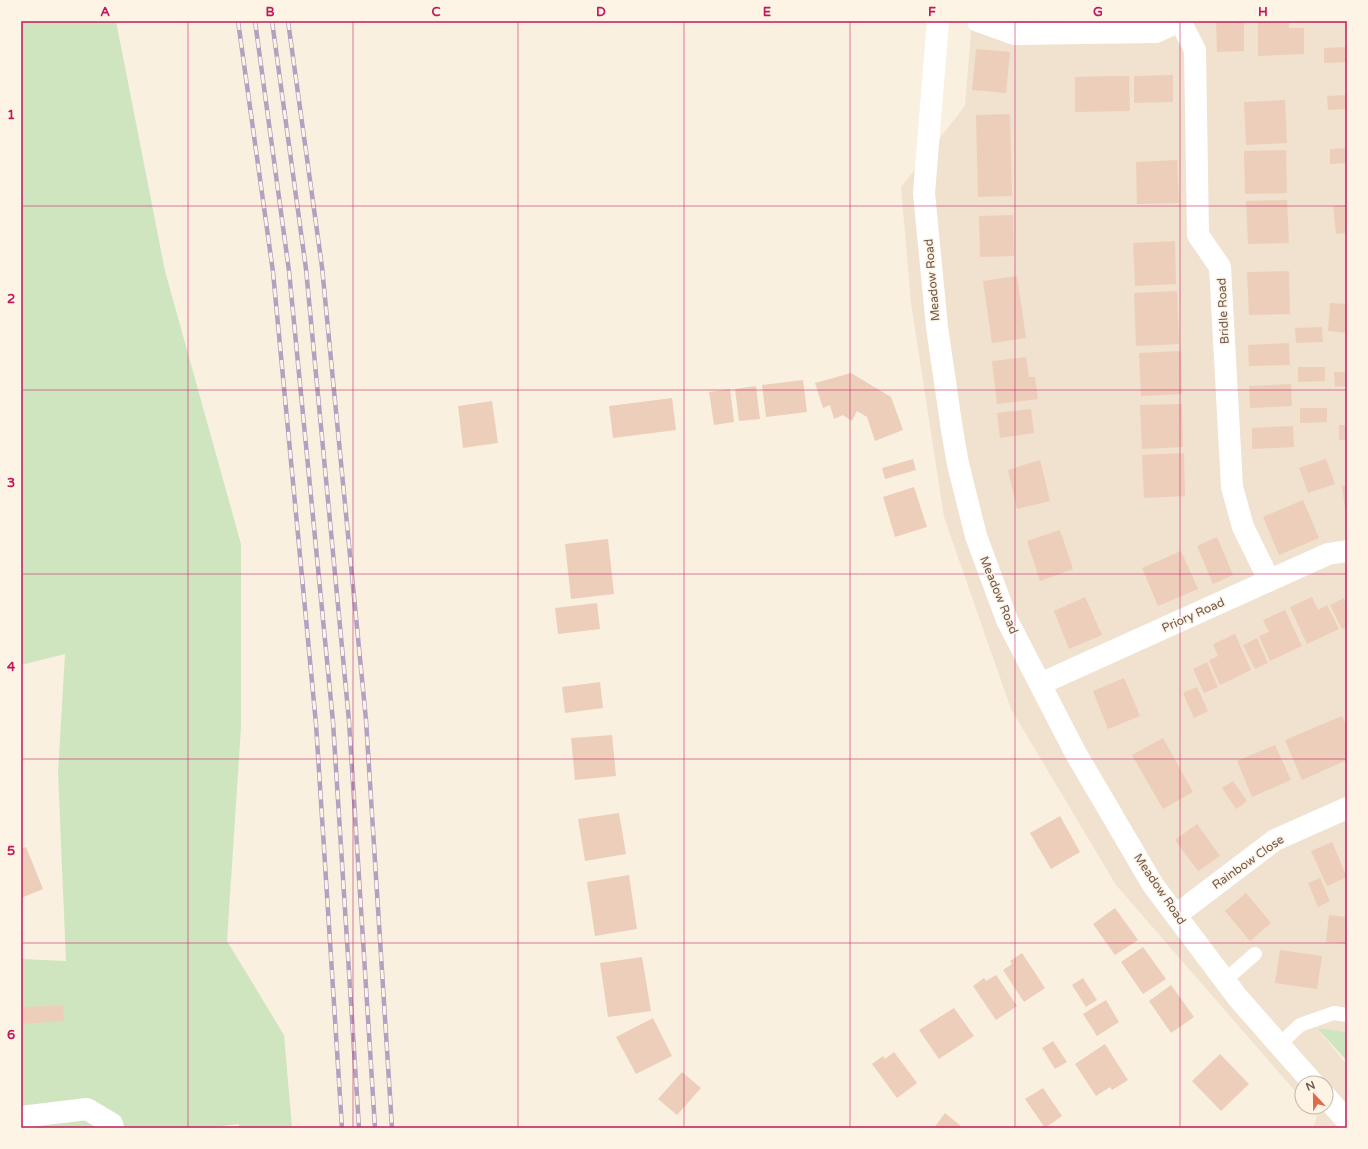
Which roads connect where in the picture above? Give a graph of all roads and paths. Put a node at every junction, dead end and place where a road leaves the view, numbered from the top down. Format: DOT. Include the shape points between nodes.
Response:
graph roads {
  1 [pos="938,21"];
  2 [pos="978,21"];
  3 [pos="1180,21"];
  4 [pos="1347,551"];
  5 [pos="1269,580"];
  6 [pos="1040,684"];
  7 [pos="1347,808"];
  8 [pos="1176,915"];
  9 [pos="1255,954"];
  10 [pos="1224,980"];
  11 [pos="1347,1015"];
  12 [pos="1279,1045"];
  13 [pos="1306,1075"];
  14 [pos="1334,1106"];
  15 [pos="21,1117"];
  16 [pos="1347,1121"];
  17 [pos="113,1128"];
  1 -- 6 [label="street, Meadow Road" via="924,193 937,327 952,430 976,536 1007,620"];
  2 -- 3 [label="street" via="1014,34 1156,32"];
  3 -- 5 [label="street, Bridle Road" via="1194,50 1198,234 1220,267 1232,487 1243,527"];
  4 -- 5 [label="street, Priory Road" via="1328,554"];
  5 -- 6 [label="street, Priory Road"];
  6 -- 8 [label="street, Meadow Road" via="1075,752 1153,885"];
  7 -- 8 [label="street, Rainbow Close" via="1275,840"];
  8 -- 10 [label="street, Meadow Road"];
  9 -- 10 [label="lane"];
  10 -- 12 [label="street, Meadow Road"];
  11 -- 12 [label="lane" via="1334,1014 1300,1025"];
  12 -- 13 [label="street, Meadow Road"];
  14 -- 16 [label="street"];
  15 -- 17 [label="street" via="87,1110 112,1124"];
}
